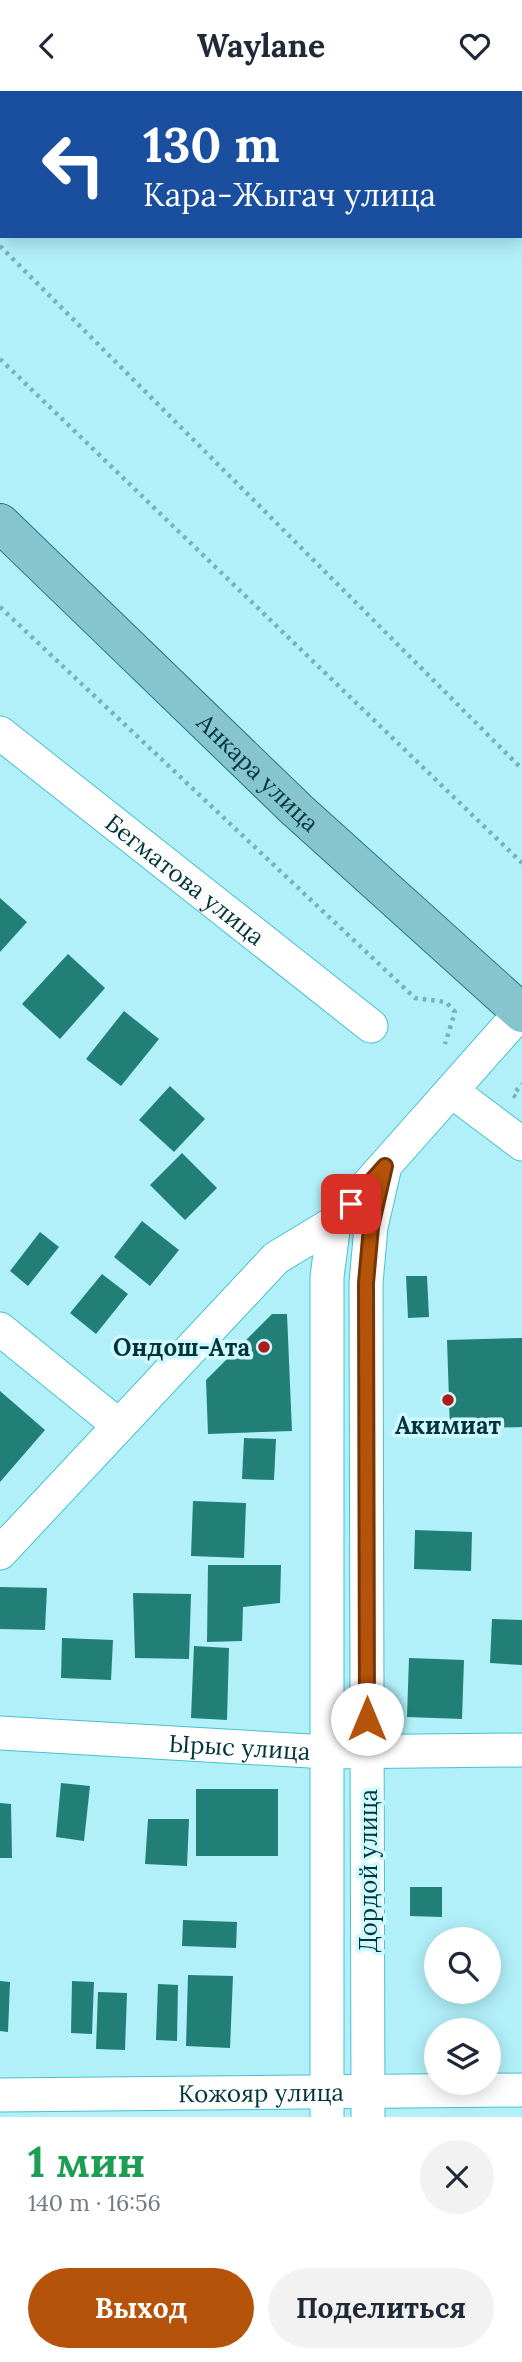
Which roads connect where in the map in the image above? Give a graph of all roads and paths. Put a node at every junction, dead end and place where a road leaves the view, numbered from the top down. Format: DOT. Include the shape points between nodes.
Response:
graph roads {
  1 [pos="0,246"];
  2 [pos="0,359"];
  3 [pos="0,523"];
  4 [pos="0,607"];
  5 [pos="0,733"];
  6 [pos="522,769"];
  7 [pos="522,863"];
  8 [pos="522,1013"];
  9 [pos="370,1026"];
  10 [pos="445,1044"];
  11 [pos="522,1084"];
  12 [pos="453,1092"];
  13 [pos="513,1095"];
  14 [pos="522,1144"];
  15 [pos="385,1166"];
  16 [pos="334,1223"];
  17 [pos="292,1248"];
  18 [pos="327,1277"];
  19 [pos="0,1329"];
  20 [pos="117,1424"];
  21 [pos="0,1553"];
  22 [pos="0,1733"];
  23 [pos="522,1750"];
  24 [pos="327,1752"];
  25 [pos="367,1753"];
  26 [pos="522,2089"];
  27 [pos="0,2095"];
  28 [pos="368,2103"];
  29 [pos="327,2104"];
  1 -- 6 [label="path"];
  2 -- 7 [label="path"];
  3 -- 8 [label="main road, Анкара улица" via="297,810"];
  4 -- 10 [label="path" via="415,998 446,1002 455,1012"];
  5 -- 9 [label="street, Бегматова улица"];
  8 -- 12 [label="street"];
  11 -- 13 [label="path"];
  12 -- 14 [label="street"];
  12 -- 15 [label="street"];
  15 -- 16 [label="street"];
  15 -- 25 [label="street, Дордой улица" via="371,1227 366,1283"];
  16 -- 17 [label="street"];
  16 -- 18 [label="street, Дордой улица"];
  17 -- 18 [label="street" via="309,1255"];
  17 -- 20 [label="street" via="276,1258"];
  18 -- 24 [label="street, Дордой улица"];
  19 -- 20 [label="street"];
  20 -- 21 [label="street"];
  22 -- 24 [label="street, Ырыс улица"];
  23 -- 25 [label="street, Ырыс улица"];
  24 -- 25 [label="street, Ырыс улица"];
  24 -- 29 [label="street, Дордой улица"];
  25 -- 28 [label="street, Дордой улица"];
  26 -- 28 [label="street, Кожояр улица"];
  27 -- 29 [label="street, Кожояр улица"];
  28 -- 29 [label="street, Кожояр улица"];
}
